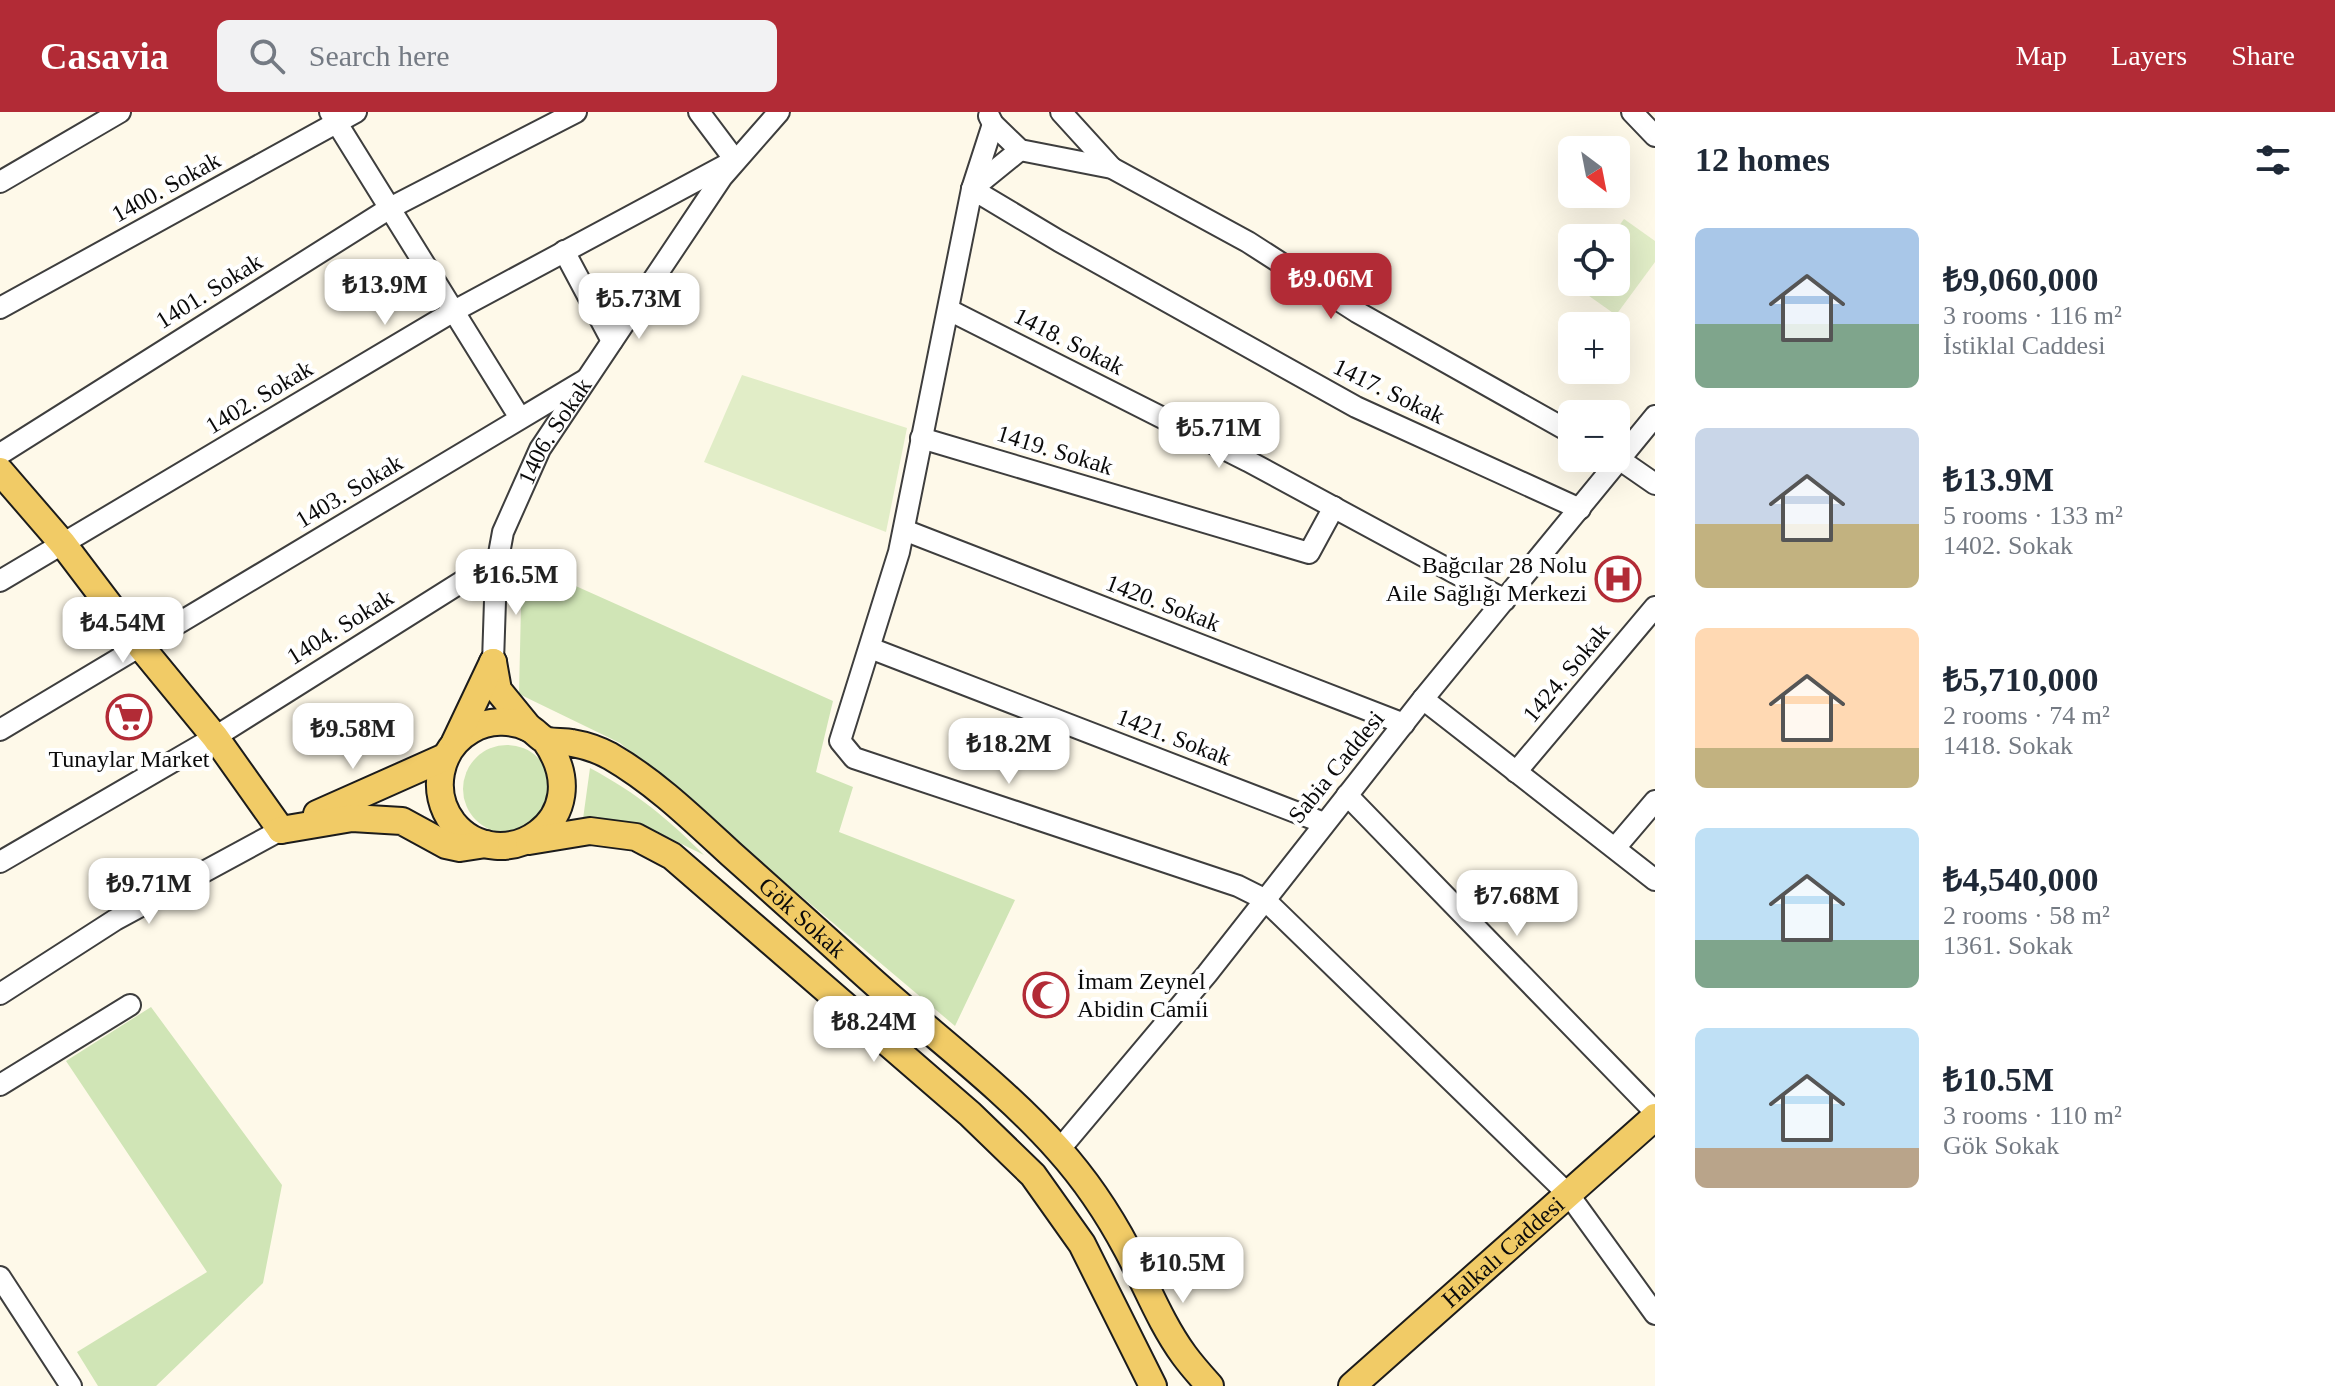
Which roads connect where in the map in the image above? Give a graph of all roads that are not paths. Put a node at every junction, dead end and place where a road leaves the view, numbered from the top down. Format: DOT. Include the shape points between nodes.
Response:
graph roads {
  1 [pos="120,112"];
  2 [pos="356,112"];
  3 [pos="576,112"];
  4 [pos="699,112"];
  5 [pos="779,112"];
  6 [pos="1061,112"];
  7 [pos="1632,112"];
  8 [pos="333,118"];
  9 [pos="990,118"];
  10 [pos="1655,136"];
  11 [pos="1020,150"];
  12 [pos="735,160"];
  13 [pos="1112,168"];
  14 [pos="0,182"];
  15 [pos="972,189"];
  16 [pos="390,208"];
  17 [pos="564,251"];
  18 [pos="0,308"];
  19 [pos="949,310"];
  20 [pos="454,311"];
  21 [pos="612,341"];
  22 [pos="585,380"];
  23 [pos="1655,416"];
  24 [pos="520,418"];
  25 [pos="1558,425"];
  26 [pos="921,438"];
  27 [pos="1630,444"];
  28 [pos="0,454"];
  29 [pos="1630,466"];
  30 [pos="0,471"];
  31 [pos="1608,472"];
  32 [pos="1655,484"];
  33 [pos="1334,507"];
  34 [pos="1580,509"];
  35 [pos="904,530"];
  36 [pos="63,544"];
  37 [pos="496,570"];
  38 [pos="0,581"];
  39 [pos="1505,600"];
  40 [pos="1655,607"];
  41 [pos="141,647"];
  42 [pos="870,648"];
  43 [pos="493,662"];
  44 [pos="1423,699"];
  45 [pos="1404,724"];
  46 [pos="0,730"];
  47 [pos="537,734"];
  48 [pos="215,737"];
  49 [pos="449,751"];
  50 [pos="1516,772"];
  51 [pos="1347,795"];
  52 [pos="1655,801"];
  53 [pos="1324,823"];
  54 [pos="281,830"];
  55 [pos="521,842"];
  56 [pos="486,844"];
  57 [pos="1615,848"];
  58 [pos="0,862"];
  59 [pos="1655,880"];
  60 [pos="1264,899"];
  61 [pos="853,963"];
  62 [pos="828,991"];
  63 [pos="0,994"];
  64 [pos="130,1005"];
  65 [pos="0,1085"];
  66 [pos="1655,1115"];
  67 [pos="1059,1150"];
  68 [pos="1569,1195"];
  69 [pos="0,1277"];
  70 [pos="1655,1314"];
  71 [pos="71,1386"];
  72 [pos="1153,1386"];
  73 [pos="1210,1386"];
  74 [pos="1352,1386"];
  1 -- 14 [label="street"];
  2 -- 8 [label="street, 1400. Sokak"];
  3 -- 16 [label="street, 1401. Sokak"];
  4 -- 12 [label="street"];
  5 -- 12 [label="street, 1406. Sokak"];
  6 -- 13 [label="street"];
  7 -- 10 [label="street"];
  8 -- 16 [label="street"];
  8 -- 18 [label="street, 1400. Sokak"];
  9 -- 11 [label="street"];
  9 -- 15 [label="street"];
  11 -- 13 [label="street"];
  11 -- 15 [label="street"];
  12 -- 17 [label="street, 1402. Sokak"];
  12 -- 21 [label="street, 1406. Sokak"];
  13 -- 25 [label="street"];
  15 -- 19 [label="street"];
  15 -- 34 [label="street, 1417. Sokak" via="1356,407"];
  16 -- 20 [label="street"];
  16 -- 28 [label="street, 1401. Sokak"];
  17 -- 20 [label="street, 1402. Sokak"];
  17 -- 21 [label="street"];
  19 -- 26 [label="street"];
  19 -- 33 [label="street, 1418. Sokak"];
  20 -- 24 [label="street"];
  20 -- 36 [label="street, 1402. Sokak"];
  21 -- 22 [label="street, 1406. Sokak"];
  22 -- 24 [label="street, 1403. Sokak"];
  22 -- 37 [label="street, 1406. Sokak" via="540,449 503,532"];
  23 -- 27 [label="street, Sabia Caddesi"];
  24 -- 41 [label="street, 1403. Sokak"];
  26 -- 33 [label="street, 1419. Sokak" via="1309,553"];
  26 -- 35 [label="street"];
  29 -- 32 [label="street"];
  30 -- 36 [label="main road"];
  31 -- 34 [label="street, Sabia Caddesi"];
  33 -- 39 [label="street, 1418. Sokak"];
  34 -- 39 [label="street, Sabia Caddesi"];
  35 -- 42 [label="street"];
  35 -- 45 [label="street, 1420. Sokak"];
  36 -- 38 [label="street, 1402. Sokak"];
  36 -- 41 [label="main road"];
  37 -- 43 [label="street"];
  37 -- 48 [label="street, 1404. Sokak" via="471,576"];
  39 -- 44 [label="street, Sabia Caddesi"];
  40 -- 50 [label="street, 1424. Sokak"];
  41 -- 46 [label="street, 1403. Sokak"];
  41 -- 48 [label="main road"];
  42 -- 53 [label="street, 1421. Sokak"];
  42 -- 60 [label="street" via="840,741 854,758"];
  43 -- 47 [label="main road" via="498,690"];
  43 -- 49 [label="main road"];
  44 -- 45 [label="street, Sabia Caddesi"];
  44 -- 50 [label="street"];
  45 -- 51 [label="street, Sabia Caddesi"];
  47 -- 49 [label="main road, Gök Sokak" via="510,722 491,722 472,729"];
  47 -- 55 [label="main road" via="558,757 562,799 542,832"];
  47 -- 61 [label="main road, Gök Sokak" via="607,755 659,789"];
  48 -- 54 [label="main road"];
  48 -- 58 [label="street, 1404. Sokak"];
  49 -- 54 [label="main road, Gök Sokak"];
  49 -- 56 [label="main road" via="440,775 445,810 469,837"];
  50 -- 57 [label="street"];
  51 -- 53 [label="street, Sabia Caddesi"];
  51 -- 66 [label="street"];
  52 -- 57 [label="street"];
  53 -- 60 [label="street, Sabia Caddesi"];
  54 -- 56 [label="main road" via="352,818 402,821 446,845"];
  54 -- 63 [label="street" via="115,920"];
  55 -- 56 [label="main road"];
  55 -- 62 [label="main road, Gök Sokak" via="590,831 636,837 672,856"];
  57 -- 59 [label="street"];
  60 -- 67 [label="street, Sabia Caddesi"];
  60 -- 68 [label="street"];
  61 -- 62 [label="main road"];
  61 -- 67 [label="main road, Gök Sokak"];
  62 -- 72 [label="main road, Gök Sokak" via="1033,1175 1082,1244"];
  64 -- 65 [label="street"];
  66 -- 68 [label="main road, Halkalı Caddesi"];
  67 -- 73 [label="main road, Gök Sokak" via="1125,1244 1183,1354"];
  68 -- 70 [label="street"];
  68 -- 74 [label="main road, Halkalı Caddesi"];
  69 -- 71 [label="street"];
}
